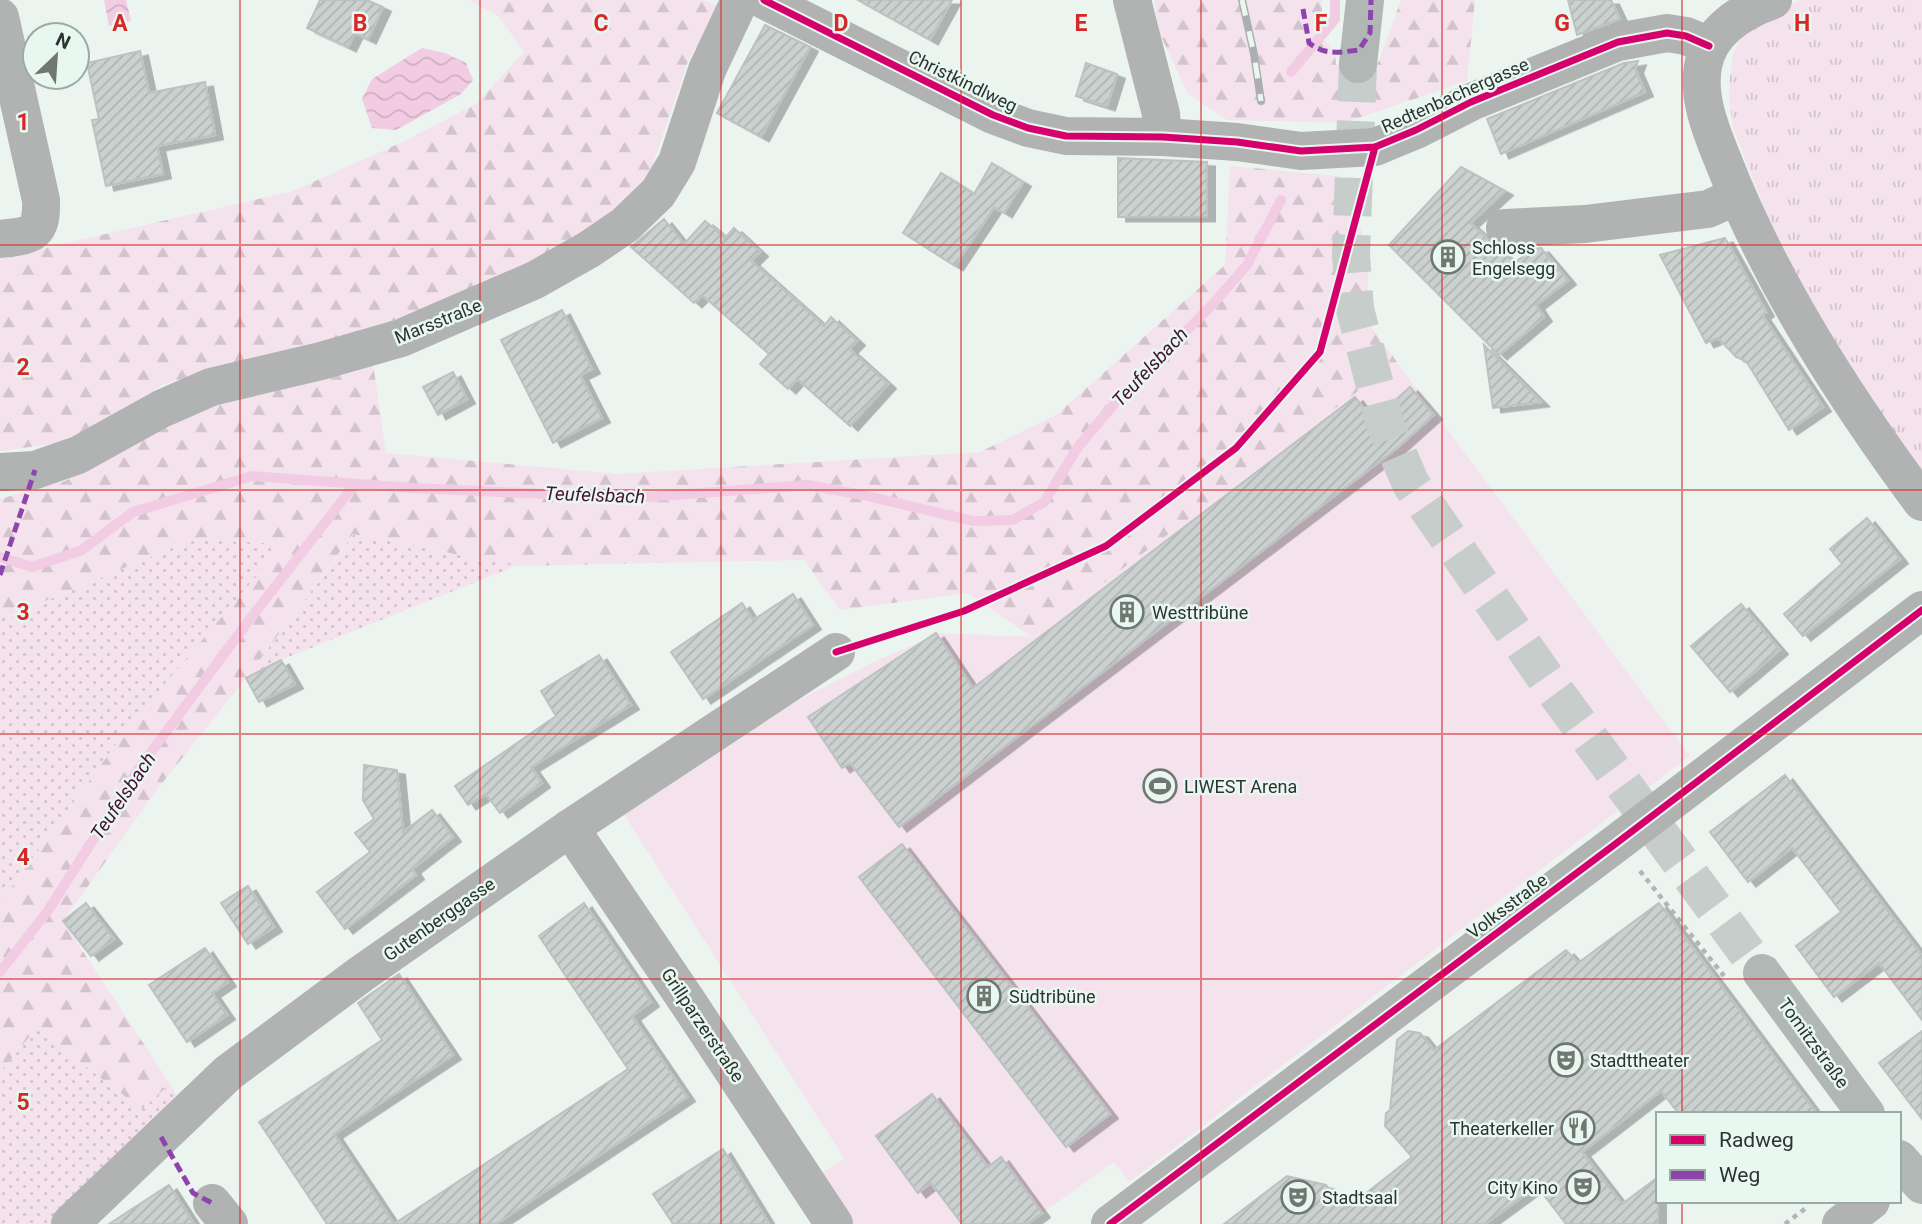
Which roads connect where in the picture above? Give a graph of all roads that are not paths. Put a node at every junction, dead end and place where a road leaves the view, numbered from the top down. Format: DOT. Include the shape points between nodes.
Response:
graph roads {
  1 [pos="760,0"];
  2 [pos="1132,0"];
  3 [pos="1365,0"];
  4 [pos="1773,0"];
  5 [pos="0,17"];
  6 [pos="1709,46"];
  7 [pos="1358,64"];
  8 [pos="1163,137"];
  9 [pos="1737,196"];
  10 [pos="1505,228"];
  11 [pos="0,239"];
  12 [pos="0,472"];
  13 [pos="1922,502"];
  14 [pos="1922,610"];
  15 [pos="836,652"];
  16 [pos="570,828"];
  17 [pos="1746,978"];
  18 [pos="1864,1112"];
  19 [pos="1868,1203"];
  20 [pos="70,1224"];
  21 [pos="834,1224"];
  22 [pos="1110,1224"];
  23 [pos="1841,1224"];
  1 -- 8 [label="street, Christkindlweg" via="1028,128 1066,136"];
  1 -- 12 [label="street, Marsstraße" via="707,70 687,135 658,193 625,225 588,250 535,280 401,338 211,387 78,455 35,470"];
  2 -- 8 [label="street"];
  3 -- 7 [label="main road"];
  4 -- 6 [label="street" via="1739,16"];
  5 -- 11 [label="street" via="42,220 24,236"];
  6 -- 8 [label="street, Redtenbachergasse" via="1667,33 1618,42 1376,147 1301,151"];
  6 -- 9 [label="street" via="1703,63 1703,101"];
  9 -- 10 [label="street" via="1708,209 1585,225"];
  9 -- 13 [label="street" via="1823,356"];
  14 -- 22 [label="street, Volksstraße"];
  15 -- 16 [label="street, Gutenberggasse"];
  16 -- 20 [label="street, Gutenberggasse" via="228,1073"];
  16 -- 21 [label="street, Grillparzerstraße"];
  17 -- 18 [label="main road, Tomitzstraße"];
  19 -- 23 [label="street"];
}
